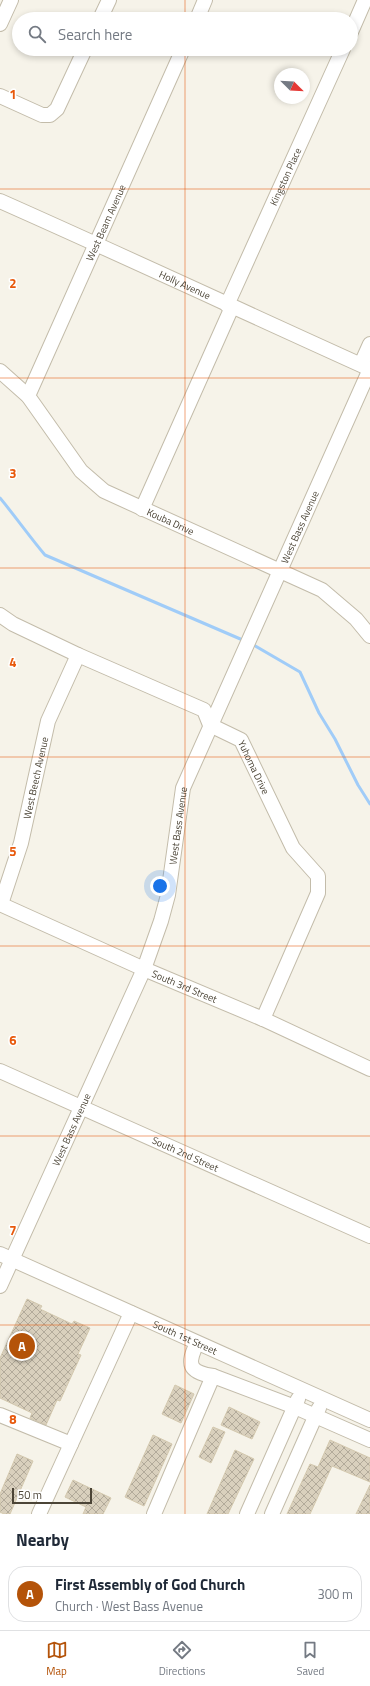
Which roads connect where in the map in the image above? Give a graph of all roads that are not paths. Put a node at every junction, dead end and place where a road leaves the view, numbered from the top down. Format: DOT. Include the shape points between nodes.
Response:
graph roads {
  1 [pos="11,0"];
  2 [pos="109,0"];
  3 [pos="205,0"];
  4 [pos="366,0"];
  5 [pos="103,12"];
  6 [pos="200,12"];
  7 [pos="358,17"];
  8 [pos="0,24"];
  9 [pos="83,56"];
  10 [pos="181,56"];
  11 [pos="340,56"];
  12 [pos="0,96"];
  13 [pos="0,201"];
  14 [pos="97,244"];
  15 [pos="230,306"];
  16 [pos="370,344"];
  17 [pos="367,367"];
  18 [pos="0,371"];
  19 [pos="28,396"];
  20 [pos="142,509"];
  21 [pos="280,571"];
  22 [pos="0,615"];
  23 [pos="370,636"];
  24 [pos="78,655"];
  25 [pos="210,725"];
  26 [pos="1,904"];
  27 [pos="144,969"];
  28 [pos="263,1019"];
  29 [pos="370,1068"];
  30 [pos="0,1071"];
  31 [pos="82,1108"];
  32 [pos="370,1236"];
  33 [pos="6,1257"];
  34 [pos="0,1286"];
  35 [pos="131,1313"];
  36 [pos="197,1343"];
  37 [pos="213,1376"];
  38 [pos="302,1390"];
  39 [pos="323,1399"];
  40 [pos="295,1407"];
  41 [pos="0,1415"];
  42 [pos="315,1416"];
  43 [pos="370,1420"];
  44 [pos="370,1440"];
  45 [pos="71,1444"];
  46 [pos="40,1514"];
  47 [pos="154,1514"];
  48 [pos="247,1514"];
  49 [pos="272,1514"];
  1 -- 8 [label="street"];
  2 -- 5 [label="street"];
  3 -- 6 [label="street"];
  4 -- 7 [label="street"];
  9 -- 12 [label="street" via="57,109 50,115 42,115"];
  10 -- 14 [label="street, West Beam Avenue"];
  11 -- 15 [label="street, Kingston Place"];
  13 -- 14 [label="street, Holly Avenue"];
  14 -- 15 [label="street, Holly Avenue"];
  14 -- 19 [label="street, West Beam Avenue"];
  15 -- 17 [label="street, Holly Avenue"];
  15 -- 20 [label="street, Kingston Place"];
  16 -- 17 [label="street, West Bass Avenue"];
  17 -- 21 [label="street, West Bass Avenue"];
  18 -- 19 [label="street, Kouba Drive"];
  19 -- 20 [label="street, Kouba Drive" via="81,471 104,491"];
  20 -- 21 [label="street, Kouba Drive"];
  21 -- 23 [label="street, Kouba Drive" via="322,590 356,619"];
  21 -- 25 [label="street, West Bass Avenue"];
  22 -- 24 [label="street" via="13,624"];
  24 -- 25 [label="street" via="204,710"];
  24 -- 26 [label="street, West Beech Avenue" via="48,722 21,843"];
  25 -- 27 [label="street, West Bass Avenue" via="183,788 168,895"];
  25 -- 28 [label="street, Yuhoma Drive" via="241,740 293,848 318,876 318,893"];
  26 -- 27 [label="street, South 3rd Street"];
  27 -- 28 [label="street, South 3rd Street"];
  27 -- 31 [label="street, West Bass Avenue"];
  28 -- 29 [label="street, South 3rd Street"];
  30 -- 31 [label="street, South 2nd Street"];
  31 -- 32 [label="street, South 2nd Street"];
  31 -- 33 [label="street, West Bass Avenue"];
  33 -- 34 [label="street, West Bass Avenue"];
  33 -- 35 [label="street, South 1st Street"];
  35 -- 36 [label="street, South 1st Street"];
  35 -- 45 [label="street"];
  36 -- 37 [label="street" via="191,1356 192,1367 196,1371"];
  36 -- 38 [label="street, South 1st Street"];
  37 -- 40 [label="street"];
  37 -- 47 [label="street"];
  38 -- 39 [label="street, South 1st Street"];
  38 -- 40 [label="street"];
  39 -- 42 [label="street"];
  39 -- 43 [label="street, South 1st Street"];
  40 -- 42 [label="street"];
  40 -- 48 [label="street"];
  41 -- 45 [label="street"];
  42 -- 44 [label="street"];
  42 -- 49 [label="street"];
  45 -- 46 [label="street"];
}
